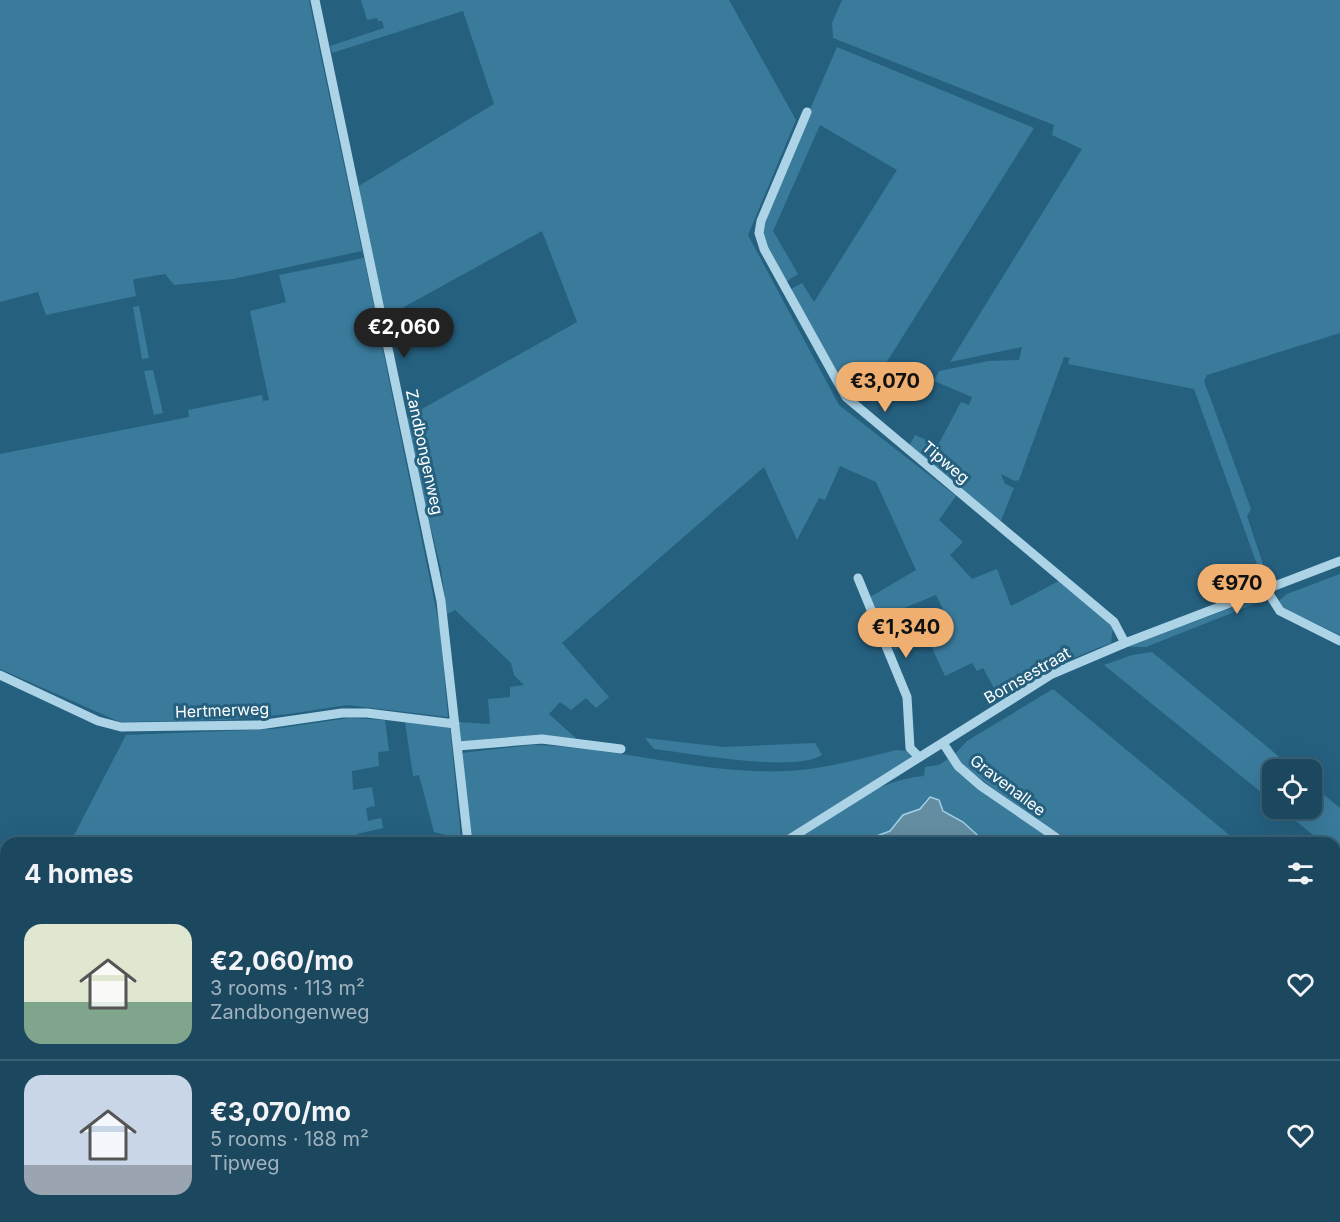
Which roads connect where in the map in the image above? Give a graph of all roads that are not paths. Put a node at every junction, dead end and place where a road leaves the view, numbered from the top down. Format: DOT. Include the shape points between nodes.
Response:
graph roads {
  1 [pos="315,0"];
  2 [pos="807,112"];
  3 [pos="1340,561"];
  4 [pos="858,578"];
  5 [pos="1266,589"];
  6 [pos="1340,641"];
  7 [pos="1125,643"];
  8 [pos="0,675"];
  9 [pos="455,724"];
  10 [pos="943,743"];
  11 [pos="458,746"];
  12 [pos="621,749"];
  13 [pos="919,757"];
  14 [pos="467,837"];
  15 [pos="792,837"];
  16 [pos="1056,837"];
  1 -- 9 [label="street, Zandbongenweg" via="441,601"];
  2 -- 7 [label="street, Tipweg" via="759,233 764,249 846,397 1114,622"];
  3 -- 5 [label="street, Bornsestraat"];
  4 -- 13 [label="street" via="908,697 910,748"];
  5 -- 6 [label="street" via="1275,607 1286,615"];
  5 -- 7 [label="street, Bornsestraat"];
  7 -- 10 [label="street, Bornsestraat" via="1052,674"];
  8 -- 9 [label="street, Hertmerweg" via="98,721 121,727 259,725 351,713"];
  9 -- 11 [label="street, Zandbongenweg"];
  10 -- 13 [label="street, Bornsestraat"];
  10 -- 16 [label="street, Gravenallee" via="954,762 968,775"];
  11 -- 12 [label="street" via="542,739"];
  11 -- 14 [label="street, Zandbongenweg"];
  13 -- 15 [label="street, Bornsestraat"];
}
